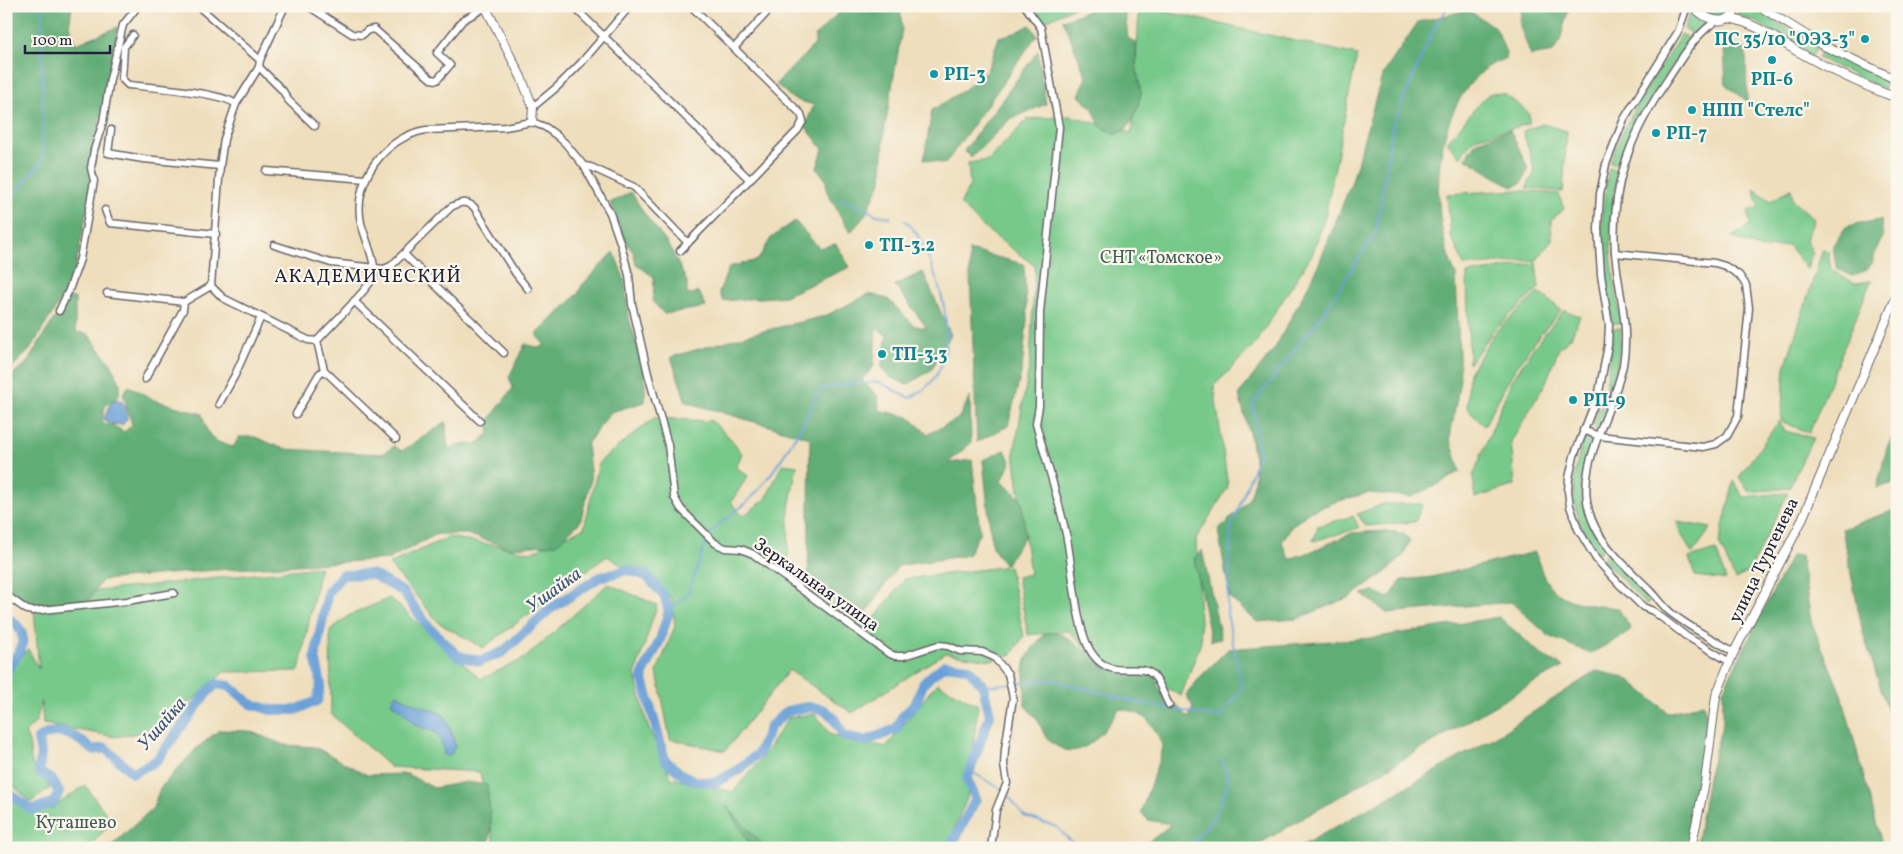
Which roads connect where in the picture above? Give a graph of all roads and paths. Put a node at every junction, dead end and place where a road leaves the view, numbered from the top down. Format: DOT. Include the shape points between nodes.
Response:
graph roads {
  1 [pos="138,6"];
  2 [pos="198,6"];
  3 [pos="285,6"];
  4 [pos="308,6"];
  5 [pos="573,6"];
  6 [pos="630,6"];
  7 [pos="691,6"];
  8 [pos="773,6"];
  9 [pos="1025,6"];
  10 [pos="1687,6"];
  11 [pos="1693,6"];
  12 [pos="1737,6"];
  13 [pos="1759,6"];
  14 [pos="486,7"];
  15 [pos="1729,18"];
  16 [pos="1716,21"];
  17 [pos="133,35"];
  18 [pos="603,36"];
  19 [pos="734,48"];
  20 [pos="260,64"];
  21 [pos="1897,80"];
  22 [pos="1897,98"];
  23 [pos="236,104"];
  24 [pos="533,107"];
  25 [pos="532,122"];
  26 [pos="315,126"];
  27 [pos="111,130"];
  28 [pos="220,166"];
  29 [pos="584,166"];
  30 [pos="266,171"];
  31 [pos="366,180"];
  32 [pos="750,180"];
  33 [pos="105,210"];
  34 [pos="216,234"];
  35 [pos="688,243"];
  36 [pos="274,245"];
  37 [pos="680,251"];
  38 [pos="1615,253"];
  39 [pos="404,254"];
  40 [pos="375,268"];
  41 [pos="211,286"];
  42 [pos="528,289"];
  43 [pos="107,293"];
  44 [pos="1897,295"];
  45 [pos="354,301"];
  46 [pos="184,302"];
  47 [pos="58,311"];
  48 [pos="261,317"];
  49 [pos="316,340"];
  50 [pos="504,353"];
  51 [pos="324,370"];
  52 [pos="145,379"];
  53 [pos="219,404"];
  54 [pos="296,414"];
  55 [pos="480,420"];
  56 [pos="1584,430"];
  57 [pos="1600,436"];
  58 [pos="396,439"];
  59 [pos="174,593"];
  60 [pos="6,595"];
  61 [pos="1654,595"];
  62 [pos="1644,608"];
  63 [pos="1734,652"];
  64 [pos="1730,662"];
  65 [pos="1169,705"];
  66 [pos="991,848"];
  67 [pos="1691,848"];
  1 -- 47 [label="street" via="123,25 94,150 91,168 94,181 80,259"];
  2 -- 20 [label="street"];
  3 -- 20 [label="street"];
  4 -- 14 [label="street" via="352,34 362,35 374,29 431,79 437,80 450,66 437,53 463,20"];
  5 -- 18 [label="street"];
  6 -- 18 [label="street"];
  7 -- 19 [label="street"];
  8 -- 19 [label="street"];
  9 -- 65 [label="street" via="1041,28 1059,127 1040,312 1036,424 1066,533 1080,618 1088,645 1094,656 1112,670 1148,671 1154,675"];
  10 -- 56 [label="street" via="1679,30 1624,119 1606,164 1598,229 1609,325 1608,345 1599,392"];
  11 -- 16 [label="street" via="1700,14"];
  12 -- 15 [label="street"];
  13 -- 21 [label="street" via="1822,45"];
  14 -- 24 [label="street"];
  15 -- 16 [label="street"];
  15 -- 22 [label="street" via="1744,21 1835,71"];
  16 -- 38 [label="street" via="1684,55 1648,108 1633,140 1622,169 1617,196"];
  17 -- 23 [label="street" via="124,47 124,83 226,98"];
  18 -- 24 [label="street" via="581,63"];
  18 -- 32 [label="street"];
  19 -- 32 [label="street" via="801,114 803,122"];
  20 -- 23 [label="street"];
  20 -- 26 [label="street" via="288,100"];
  23 -- 28 [label="street" via="224,139"];
  24 -- 25 [label="street"];
  25 -- 29 [label="street, Зеркальная улица" via="556,135"];
  25 -- 31 [label="street" via="505,127 415,132 383,153"];
  27 -- 28 [label="street" via="108,152 143,159"];
  28 -- 34 [label="street"];
  29 -- 35 [label="street" via="634,187"];
  29 -- 66 [label="street, Зеркальная улица" via="610,213 621,245 648,374 668,445 674,497 681,509 715,543 753,554 888,653 904,656 938,645 948,646 994,657 1008,674 1013,698 1005,750 1007,783 996,810"];
  30 -- 31 [label="street"];
  31 -- 40 [label="street" via="361,194 361,221"];
  32 -- 35 [label="street"];
  33 -- 34 [label="street" via="110,223"];
  34 -- 41 [label="street"];
  35 -- 37 [label="street"];
  36 -- 40 [label="street" via="331,263"];
  38 -- 57 [label="street" via="1626,325 1625,344 1618,384"];
  38 -- 57 [label="street" via="1725,266 1739,275 1746,285 1749,308 1738,416 1722,440 1710,446 1696,447"];
  39 -- 40 [label="street" via="391,266"];
  39 -- 42 [label="street" via="451,207 467,203 474,206"];
  39 -- 50 [label="street"];
  40 -- 45 [label="street" via="374,276"];
  41 -- 46 [label="street"];
  41 -- 48 [label="street" via="223,298"];
  43 -- 46 [label="street"];
  44 -- 63 [label="street, улица Тургенева" via="1801,522"];
  45 -- 49 [label="street"];
  45 -- 55 [label="street"];
  46 -- 52 [label="street" via="183,310"];
  48 -- 49 [label="street" via="308,340"];
  48 -- 53 [label="street"];
  49 -- 51 [label="street"];
  51 -- 54 [label="street"];
  51 -- 58 [label="street"];
  56 -- 57 [label="street"];
  56 -- 62 [label="street" via="1569,478 1573,518 1596,559"];
  57 -- 61 [label="street" via="1586,478 1592,521 1610,548"];
  59 -- 60 [label="street" via="33,611"];
  61 -- 62 [label="street" via="1654,604"];
  61 -- 63 [label="street" via="1671,613"];
  62 -- 64 [label="street"];
  63 -- 64 [label="street, улица Тургенева"];
  64 -- 67 [label="street, улица Тургенева" via="1716,696 1705,782"];
}
